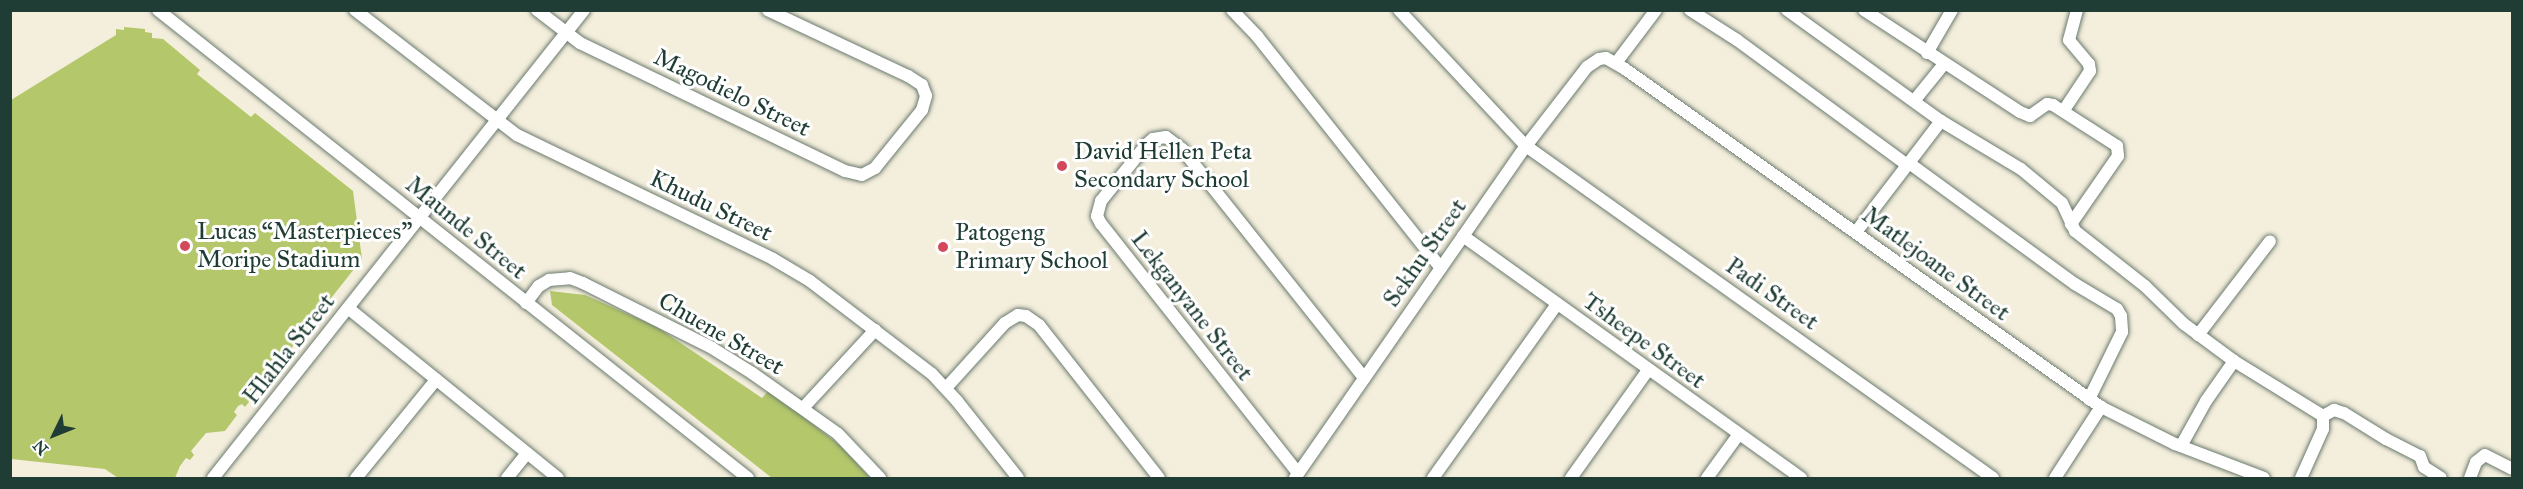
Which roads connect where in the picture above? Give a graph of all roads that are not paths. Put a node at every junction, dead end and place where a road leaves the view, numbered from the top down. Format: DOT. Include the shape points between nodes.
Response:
graph roads {
  1 [pos="158,10"];
  2 [pos="356,10"];
  3 [pos="537,10"];
  4 [pos="584,10"];
  5 [pos="768,10"];
  6 [pos="1232,10"];
  7 [pos="1399,10"];
  8 [pos="1656,10"];
  9 [pos="1690,10"];
  10 [pos="1787,10"];
  11 [pos="1864,10"];
  12 [pos="1953,10"];
  13 [pos="2077,10"];
  14 [pos="565,33"];
  15 [pos="1927,53"];
  16 [pos="1599,59"];
  17 [pos="1616,63"];
  18 [pos="1944,64"];
  19 [pos="1914,101"];
  20 [pos="2064,110"];
  21 [pos="496,121"];
  22 [pos="1941,121"];
  23 [pos="1526,146"];
  24 [pos="1908,164"];
  25 [pos="420,218"];
  26 [pos="2071,224"];
  27 [pos="1856,232"];
  28 [pos="1462,236"];
  29 [pos="2270,241"];
  30 [pos="1441,268"];
  31 [pos="526,303"];
  32 [pos="1557,304"];
  33 [pos="348,308"];
  34 [pos="875,330"];
  35 [pos="2198,335"];
  36 [pos="2234,361"];
  37 [pos="1648,370"];
  38 [pos="1364,378"];
  39 [pos="436,380"];
  40 [pos="946,388"];
  41 [pos="2089,399"];
  42 [pos="804,407"];
  43 [pos="2102,407"];
  44 [pos="2323,416"];
  45 [pos="1739,434"];
  46 [pos="2181,446"];
  47 [pos="527,453"];
  48 [pos="2512,469"];
  49 [pos="1296,476"];
  50 [pos="213,478"];
  51 [pos="356,478"];
  52 [pos="507,478"];
  53 [pos="558,478"];
  54 [pos="748,478"];
  55 [pos="880,478"];
  56 [pos="1018,478"];
  57 [pos="1159,478"];
  58 [pos="1433,478"];
  59 [pos="1572,478"];
  60 [pos="1707,478"];
  61 [pos="1801,478"];
  62 [pos="1993,478"];
  63 [pos="2055,478"];
  64 [pos="2264,478"];
  65 [pos="2301,478"];
  66 [pos="2441,478"];
  67 [pos="2470,478"];
  1 -- 25 [label="street, Maunde Street"];
  2 -- 21 [label="street, Khudu Street"];
  3 -- 14 [label="street, Magodielo Street"];
  4 -- 14 [label="street, Hlahla Street"];
  5 -- 14 [label="street, Magodielo Street" via="922,85 925,104 875,168 855,174"];
  6 -- 30 [label="street"];
  7 -- 23 [label="street, Padi Street"];
  8 -- 17 [label="street"];
  9 -- 24 [label="street"];
  10 -- 19 [label="street"];
  11 -- 15 [label="street"];
  12 -- 15 [label="street"];
  13 -- 20 [label="street" via="2069,40 2089,64 2090,71"];
  14 -- 21 [label="street, Hlahla Street"];
  15 -- 18 [label="street"];
  16 -- 17 [label="street, Matlejoane Street"];
  16 -- 23 [label="street, Sekhu Street" via="1587,67"];
  17 -- 27 [label="street, Matlejoane Street"];
  18 -- 19 [label="street"];
  18 -- 20 [label="street" via="2025,115 2050,104"];
  19 -- 22 [label="street"];
  20 -- 26 [label="street" via="2114,143 2119,152"];
  21 -- 25 [label="street, Hlahla Street"];
  21 -- 34 [label="street, Khudu Street" via="543,149 773,259 810,281"];
  22 -- 24 [label="street"];
  22 -- 26 [label="street" via="2001,154 2044,187 2062,203"];
  23 -- 28 [label="street, Sekhu Street"];
  23 -- 62 [label="street, Padi Street"];
  24 -- 27 [label="street"];
  24 -- 41 [label="street" via="2075,284 2117,309 2122,332"];
  25 -- 31 [label="street, Maunde Street"];
  25 -- 33 [label="street, Hlahla Street"];
  26 -- 35 [label="street"];
  27 -- 41 [label="street, Matlejoane Street"];
  28 -- 30 [label="street, Sekhu Street"];
  28 -- 32 [label="street, Tsheepe Street"];
  29 -- 35 [label="street"];
  30 -- 38 [label="street, Sekhu Street"];
  31 -- 42 [label="street, Chuene Street" via="538,286 549,280 559,277 576,281 712,348"];
  31 -- 54 [label="street, Maunde Street"];
  32 -- 37 [label="street, Tsheepe Street"];
  32 -- 58 [label="street"];
  33 -- 39 [label="street"];
  33 -- 50 [label="street, Hlahla Street"];
  34 -- 40 [label="street, Khudu Street" via="918,361"];
  34 -- 42 [label="street"];
  35 -- 36 [label="street"];
  36 -- 44 [label="street"];
  36 -- 46 [label="street"];
  37 -- 45 [label="street, Tsheepe Street"];
  37 -- 59 [label="street"];
  38 -- 49 [label="street, Sekhu Street"];
  38 -- 49 [label="street, Lekganyane Street" via="1182,148 1160,137 1146,145 1101,201 1097,216"];
  39 -- 47 [label="street"];
  39 -- 51 [label="street"];
  40 -- 56 [label="street, Khudu Street"];
  40 -- 57 [label="street" via="1005,323 1018,315 1026,316 1039,325"];
  41 -- 43 [label="street, Matlejoane Street"];
  42 -- 55 [label="street, Chuene Street" via="850,445"];
  43 -- 46 [label="street, Matlejoane Street"];
  43 -- 63 [label="street"];
  44 -- 65 [label="street" via="2323,429"];
  44 -- 66 [label="street" via="2334,410 2344,413 2420,456 2424,467"];
  45 -- 60 [label="street"];
  45 -- 61 [label="street, Tsheepe Street"];
  46 -- 64 [label="street, Matlejoane Street"];
  47 -- 52 [label="street"];
  47 -- 53 [label="street"];
  48 -- 67 [label="street" via="2485,455 2476,462"];
}
